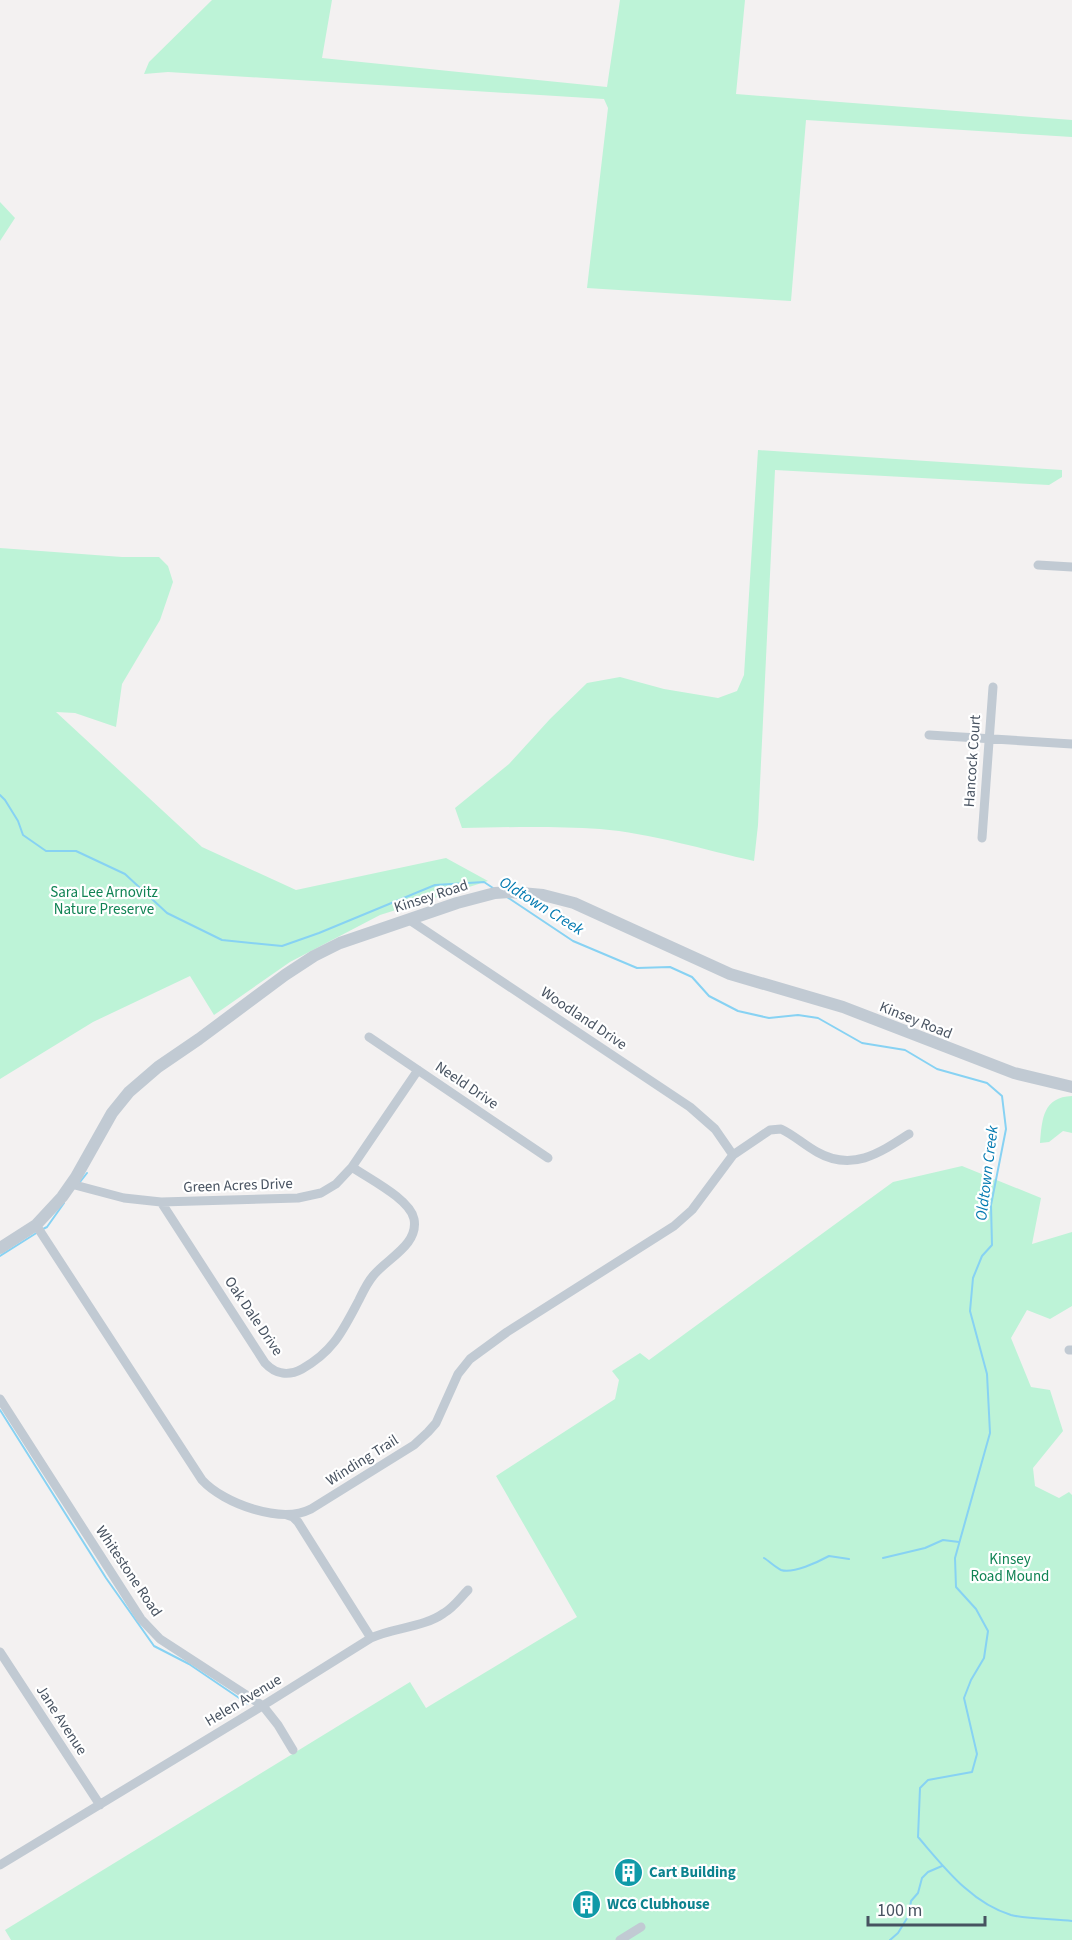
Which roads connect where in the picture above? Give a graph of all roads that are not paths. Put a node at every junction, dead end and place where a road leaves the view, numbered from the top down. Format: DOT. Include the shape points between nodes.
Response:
graph roads {
  1 [pos="1038,565"];
  2 [pos="1072,567"];
  3 [pos="993,687"];
  4 [pos="929,735"];
  5 [pos="988,739"];
  6 [pos="1072,744"];
  7 [pos="982,838"];
  8 [pos="408,919"];
  9 [pos="369,1037"];
  10 [pos="417,1070"];
  11 [pos="1072,1087"];
  12 [pos="909,1134"];
  13 [pos="733,1155"];
  14 [pos="548,1158"];
  15 [pos="352,1167"];
  16 [pos="71,1184"];
  17 [pos="161,1202"];
  18 [pos="36,1225"];
  19 [pos="0,1248"];
  20 [pos="0,1399"];
  21 [pos="287,1515"];
  22 [pos="468,1590"];
  23 [pos="371,1638"];
  24 [pos="0,1652"];
  25 [pos="263,1706"];
  26 [pos="293,1750"];
  27 [pos="100,1804"];
  28 [pos="0,1865"];
  29 [pos="641,1927"];
  30 [pos="620,1940"];
  1 -- 2 [label="street"];
  3 -- 5 [label="street, Hancock Court"];
  4 -- 5 [label="street"];
  5 -- 6 [label="street"];
  5 -- 7 [label="street, Hancock Court"];
  8 -- 11 [label="street, Kinsey Road" via="488,895 543,895 574,903 730,974 843,1007 1014,1074"];
  8 -- 13 [label="street, Woodland Drive" via="690,1107 715,1130"];
  8 -- 16 [label="street, Kinsey Road" via="340,944 305,962 146,1076 112,1113"];
  9 -- 10 [label="street, Neeld Drive"];
  10 -- 14 [label="street, Neeld Drive"];
  10 -- 15 [label="street, Green Acres Drive"];
  12 -- 13 [label="street" via="872,1156 847,1160 820,1154 784,1130 773,1129"];
  13 -- 21 [label="street, Winding Trail" via="699,1202 674,1226 470,1359 458,1374 436,1423 414,1445 311,1509"];
  15 -- 17 [label="street, Green Acres Drive" via="336,1184 309,1197"];
  15 -- 17 [label="street, Oak Dale Drive" via="407,1204 414,1218 413,1233 372,1277 332,1346 291,1374 277,1372 265,1364"];
  16 -- 17 [label="street, Green Acres Drive" via="124,1198"];
  16 -- 18 [label="street, Kinsey Road"];
  18 -- 19 [label="street, Kinsey Road"];
  18 -- 21 [label="street" via="202,1480 231,1502"];
  20 -- 25 [label="street, Whitestone Road" via="150,1629 174,1649"];
  21 -- 23 [label="street" via="298,1522"];
  22 -- 23 [label="street, Helen Avenue" via="438,1617"];
  23 -- 25 [label="street, Helen Avenue"];
  24 -- 27 [label="street, Jane Avenue"];
  25 -- 26 [label="street, Whitestone Road"];
  25 -- 27 [label="street, Helen Avenue"];
  27 -- 28 [label="street, Helen Avenue"];
  29 -- 30 [label="street"];
}
